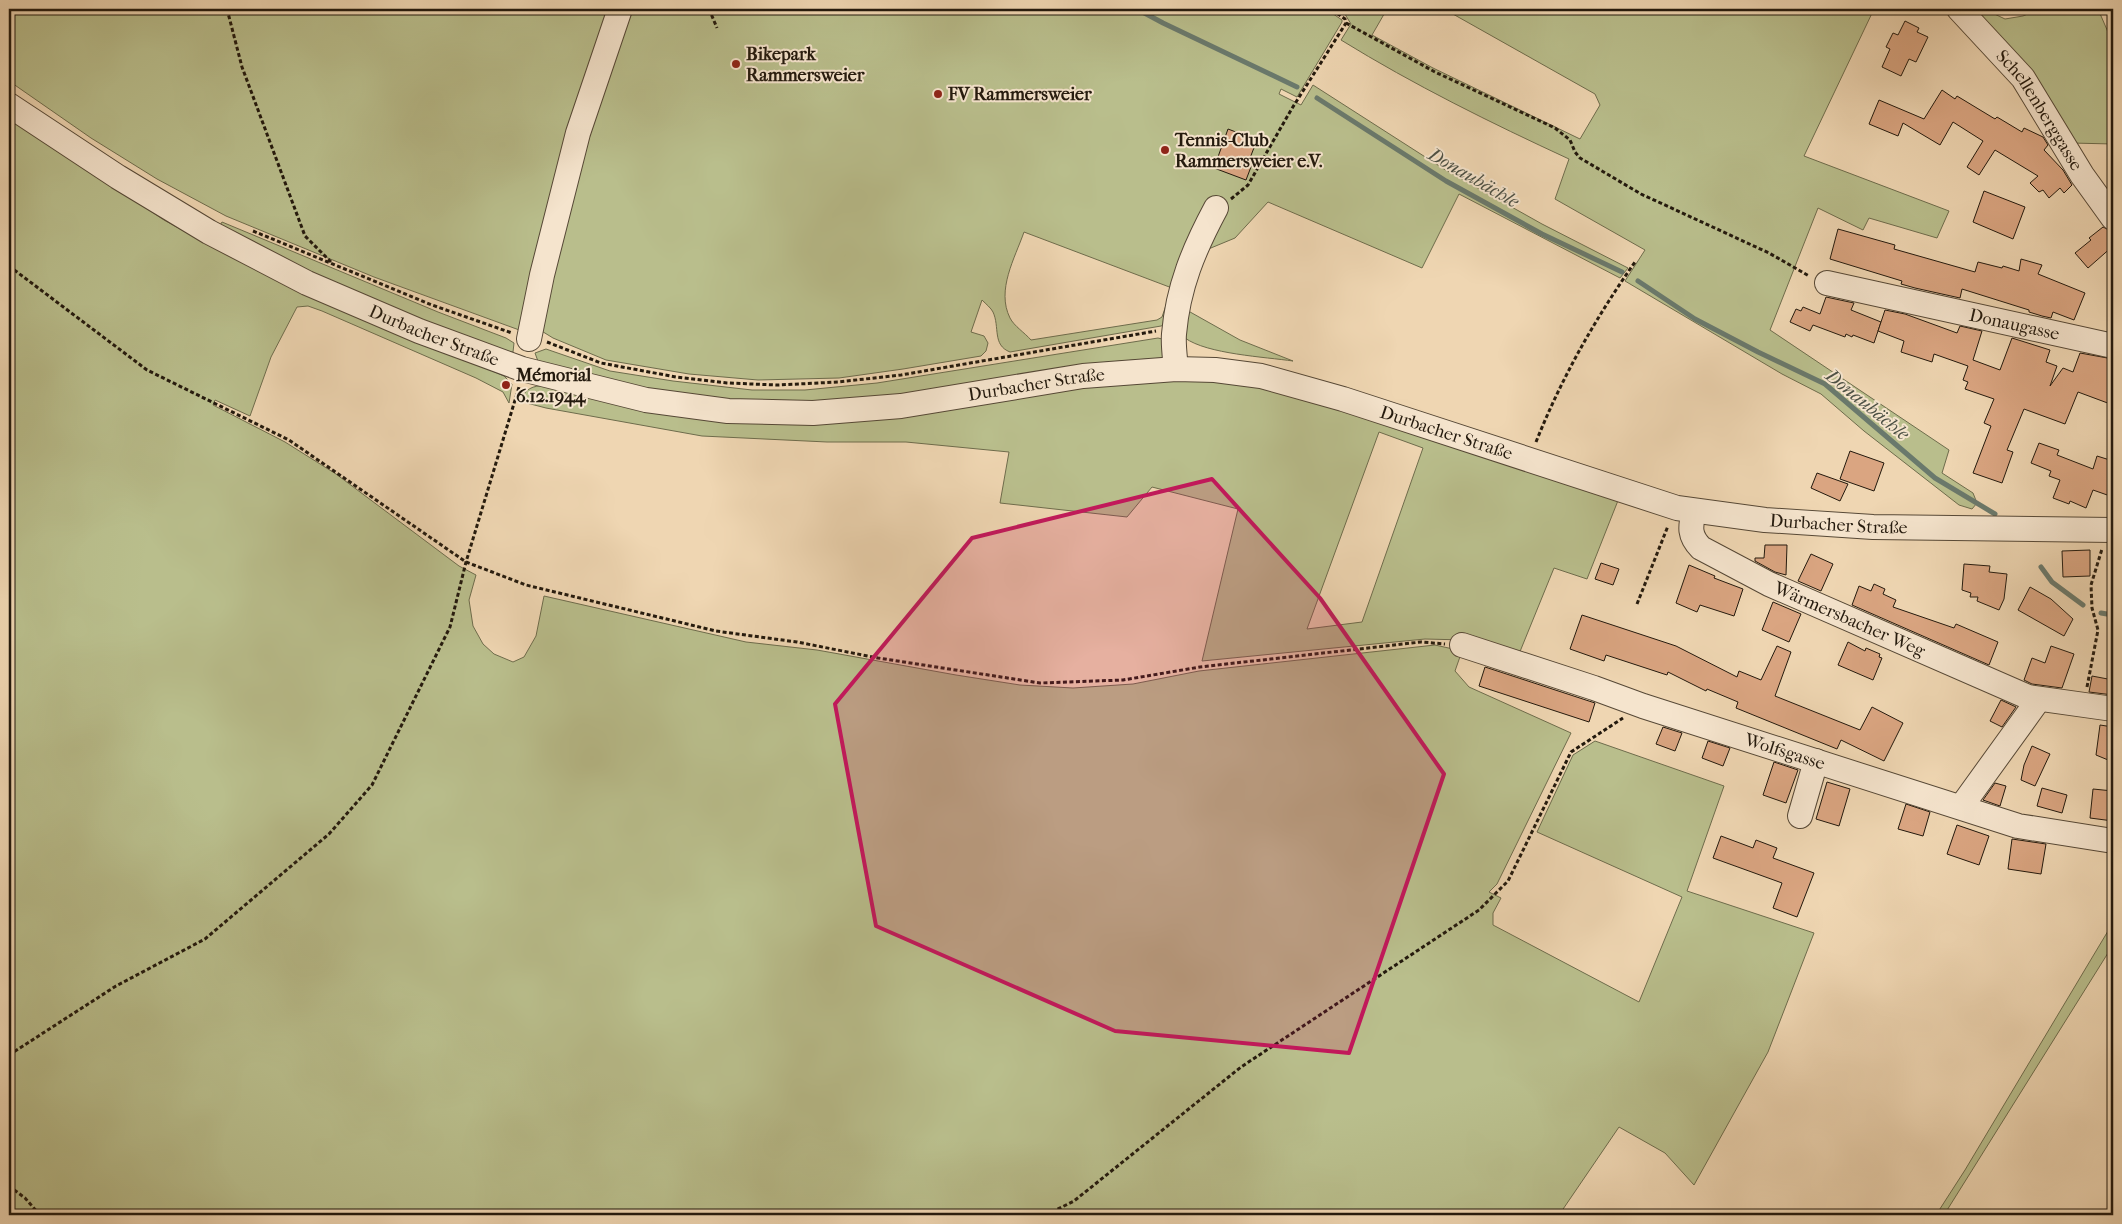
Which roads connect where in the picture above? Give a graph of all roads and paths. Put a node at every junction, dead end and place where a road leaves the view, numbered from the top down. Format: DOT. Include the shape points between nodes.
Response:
graph roads {
  1 [pos="227,9"];
  2 [pos="620,9"];
  3 [pos="709,9"];
  4 [pos="1331,9"];
  5 [pos="1959,9"];
  6 [pos="1346,23"];
  7 [pos="717,28"];
  8 [pos="9,104"];
  9 [pos="1216,208"];
  10 [pos="2113,218"];
  11 [pos="252,230"];
  12 [pos="1635,262"];
  13 [pos="335,265"];
  14 [pos="9,266"];
  15 [pos="1827,283"];
  16 [pos="1174,334"];
  17 [pos="529,339"];
  18 [pos="2113,346"];
  19 [pos="522,369"];
  20 [pos="1176,369"];
  21 [pos="1530,459"];
  22 [pos="1694,511"];
  23 [pos="1669,523"];
  24 [pos="2111,530"];
  25 [pos="466,562"];
  26 [pos="1637,604"];
  27 [pos="1462,645"];
  28 [pos="2039,699"];
  29 [pos="2085,705"];
  30 [pos="1643,706"];
  31 [pos="2113,709"];
  32 [pos="1816,761"];
  33 [pos="1961,808"];
  34 [pos="1800,816"];
  35 [pos="2113,841"];
  36 [pos="9,1055"];
  37 [pos="9,1186"];
  38 [pos="40,1215"];
  39 [pos="1046,1215"];
  1 -- 13 [label="path" via="242,67 306,236"];
  2 -- 17 [label="street" via="578,133"];
  3 -- 7 [label="path"];
  4 -- 6 [label="path"];
  5 -- 10 [label="street, Schellenberggasse" via="2023,78 2082,175"];
  6 -- 9 [label="path" via="1248,185"];
  6 -- 15 [label="path" via="1435,72 1554,128 1570,140 1580,158 1641,194 1733,235"];
  8 -- 19 [label="street, Durbacher Straße" via="126,182 209,232 307,283 419,331"];
  9 -- 16 [label="street" via="1184,278"];
  11 -- 13 [label="path"];
  12 -- 21 [label="path" via="1579,348 1547,414"];
  13 -- 17 [label="path" via="432,305"];
  14 -- 25 [label="path" via="147,370 289,440"];
  15 -- 18 [label="street, Donaugasse"];
  16 -- 17 [label="path" via="1158,330 901,375 778,384 676,377 602,363"];
  16 -- 20 [label="street"];
  19 -- 20 [label="street, Durbacher Straße" via="646,400 728,411 813,413 901,406 1083,376"];
  19 -- 25 [label="path"];
  20 -- 21 [label="street, Durbacher Straße" via="1261,376"];
  21 -- 22 [label="street, Durbacher Straße" via="1666,506"];
  22 -- 24 [label="street, Durbacher Straße" via="1765,520 1873,527"];
  22 -- 28 [label="street, Wärmersbacher Weg" via="1690,532 1701,548 1769,584"];
  23 -- 26 [label="path"];
  24 -- 29 [label="path" via="2091,585 2092,608 2098,630"];
  25 -- 27 [label="path" via="526,585 716,631 1040,683 1123,680 1200,667 1421,642"];
  25 -- 36 [label="path" via="450,627 372,785 329,834 205,938 116,986"];
  27 -- 30 [label="street, Wolfsgasse"];
  28 -- 29 [label="street, Wärmersbacher Weg"];
  28 -- 33 [label="street"];
  29 -- 31 [label="street, Wärmersbacher Weg"];
  30 -- 32 [label="street, Wolfsgasse"];
  30 -- 39 [label="path" via="1571,752 1508,880 1478,910 1241,1068 1074,1201"];
  32 -- 33 [label="street, Wolfsgasse"];
  32 -- 34 [label="street"];
  33 -- 35 [label="street, Wolfsgasse" via="2018,826"];
  37 -- 38 [label="path"];
}
